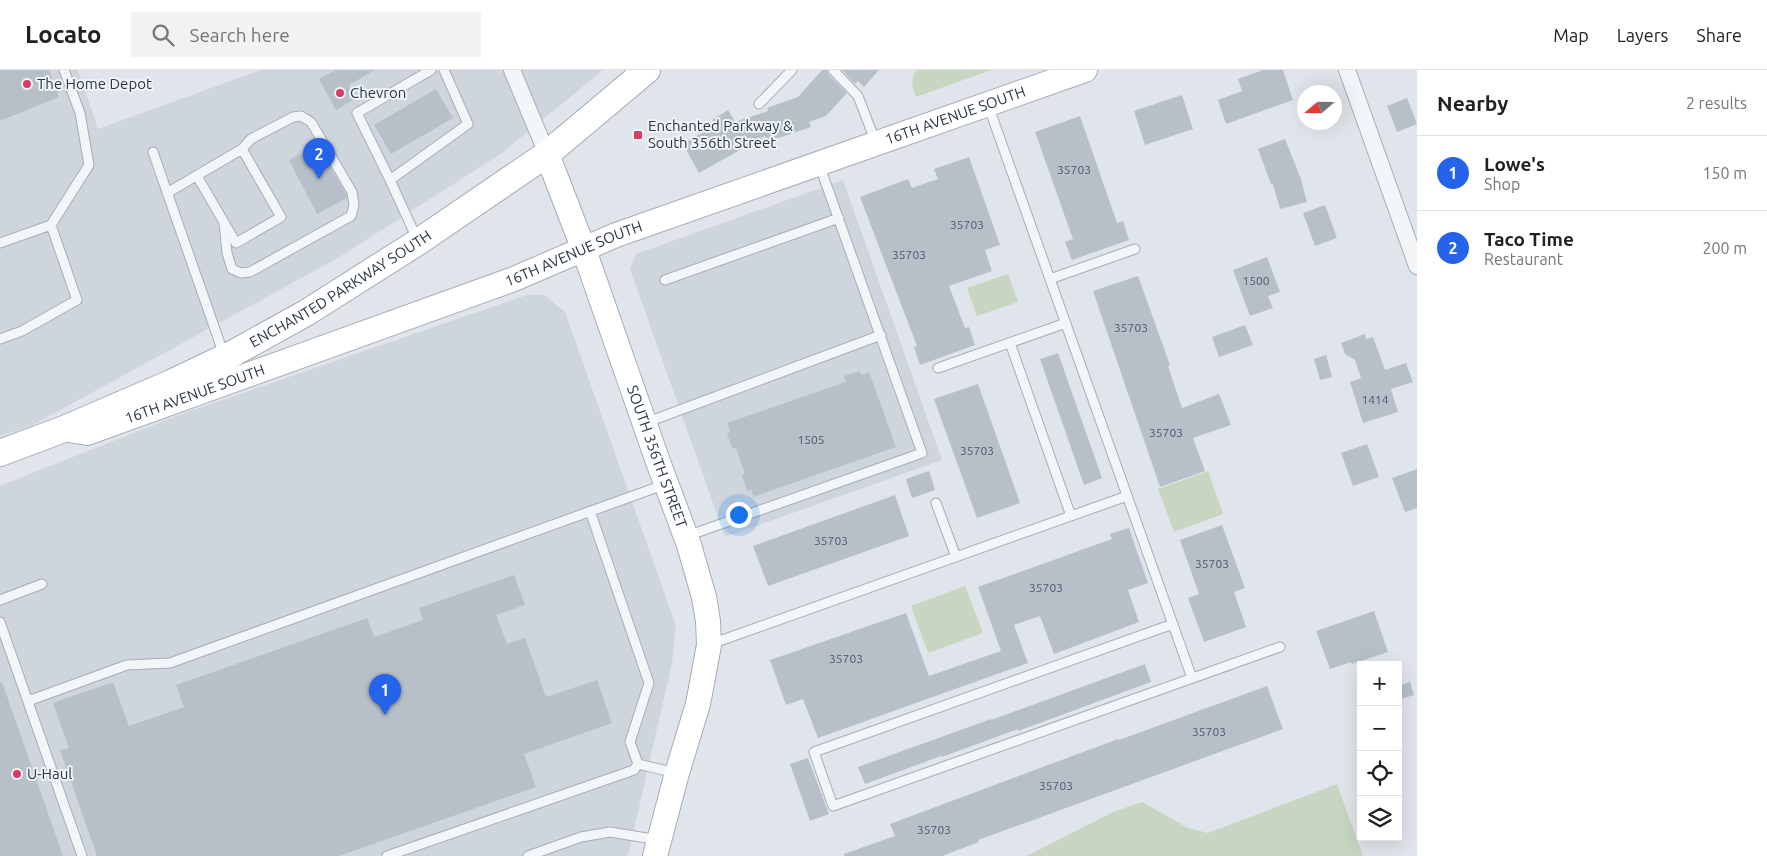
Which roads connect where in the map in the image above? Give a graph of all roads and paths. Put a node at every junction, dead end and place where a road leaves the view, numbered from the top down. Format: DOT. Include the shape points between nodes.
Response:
graph roads {
  1 [pos="64,70"];
  2 [pos="431,70"];
  3 [pos="444,70"];
  4 [pos="512,70"];
  5 [pos="792,70"];
  6 [pos="833,70"];
  7 [pos="1085,70"];
  8 [pos="1346,70"];
  9 [pos="644,71"];
  10 [pos="988,103"];
  11 [pos="759,104"];
  12 [pos="876,143"];
  13 [pos="242,149"];
  14 [pos="153,152"];
  15 [pos="548,154"];
  16 [pos="819,164"];
  17 [pos="197,176"];
  18 [pos="390,180"];
  19 [pos="167,193"];
  20 [pos="839,218"];
  21 [pos="224,223"];
  22 [pos="51,225"];
  23 [pos="418,242"];
  24 [pos="0,243"];
  25 [pos="1135,248"];
  26 [pos="584,250"];
  27 [pos="1417,266"];
  28 [pos="1050,279"];
  29 [pos="665,280"];
  30 [pos="1066,323"];
  31 [pos="880,335"];
  32 [pos="0,340"];
  33 [pos="1010,343"];
  34 [pos="225,358"];
  35 [pos="938,368"];
  36 [pos="644,423"];
  37 [pos="64,429"];
  38 [pos="0,453"];
  39 [pos="666,484"];
  40 [pos="1127,496"];
  41 [pos="936,503"];
  42 [pos="590,511"];
  43 [pos="1071,516"];
  44 [pos="686,536"];
  45 [pos="956,557"];
  46 [pos="42,584"];
  47 [pos="0,600"];
  48 [pos="0,622"];
  49 [pos="1173,624"];
  50 [pos="4,645"];
  51 [pos="709,645"];
  52 [pos="1280,647"];
  53 [pos="1192,678"];
  54 [pos="28,701"];
  55 [pos="638,764"];
  56 [pos="677,774"];
  57 [pos="657,848"];
  58 [pos="82,856"];
  59 [pos="387,856"];
  60 [pos="528,856"];
  1 -- 22 [label="lane" via="80,113 89,165"];
  2 -- 18 [label="lane" via="357,114"];
  3 -- 18 [label="lane" via="468,124"];
  4 -- 15 [label="street, SOUTH 356TH STREET"];
  5 -- 11 [label="lane"];
  6 -- 12 [label="lane" via="858,96"];
  7 -- 10 [label="main road, 16TH AVENUE SOUTH"];
  8 -- 27 [label="street"];
  9 -- 15 [label="main road, ENCHANTED PARKWAY SOUTH"];
  10 -- 12 [label="main road, 16TH AVENUE SOUTH"];
  10 -- 28 [label="lane"];
  12 -- 16 [label="main road, 16TH AVENUE SOUTH"];
  13 -- 17 [label="lane"];
  13 -- 21 [label="lane" via="281,217 236,244"];
  13 -- 21 [label="lane" via="251,139 280,122 301,116 311,122 352,192 354,205 351,216 250,272 232,269"];
  14 -- 19 [label="lane"];
  15 -- 23 [label="main road, ENCHANTED PARKWAY SOUTH"];
  15 -- 26 [label="main road, SOUTH 356TH STREET"];
  16 -- 20 [label="lane"];
  16 -- 26 [label="main road, 16TH AVENUE SOUTH" via="616,235"];
  17 -- 19 [label="lane"];
  17 -- 21 [label="lane"];
  18 -- 23 [label="lane"];
  19 -- 34 [label="lane"];
  20 -- 29 [label="lane"];
  20 -- 31 [label="lane"];
  22 -- 24 [label="lane"];
  22 -- 32 [label="lane" via="77,300"];
  23 -- 34 [label="main road, ENCHANTED PARKWAY SOUTH"];
  25 -- 28 [label="lane"];
  26 -- 36 [label="main road, SOUTH 356TH STREET"];
  26 -- 37 [label="main road, 16TH AVENUE SOUTH" via="505,283 87,433"];
  28 -- 30 [label="lane"];
  30 -- 33 [label="lane"];
  30 -- 40 [label="lane"];
  31 -- 36 [label="lane"];
  31 -- 44 [label="lane" via="922,453"];
  33 -- 35 [label="lane"];
  33 -- 43 [label="lane"];
  34 -- 37 [label="main road, ENCHANTED PARKWAY SOUTH"];
  36 -- 39 [label="main road, SOUTH 356TH STREET"];
  37 -- 38 [label="main road, ENCHANTED PARKWAY SOUTH"];
  39 -- 42 [label="lane"];
  39 -- 44 [label="main road, SOUTH 356TH STREET"];
  40 -- 43 [label="lane"];
  40 -- 49 [label="lane"];
  41 -- 45 [label="lane"];
  42 -- 54 [label="lane" via="170,663 127,665"];
  42 -- 55 [label="lane" via="649,683 630,742"];
  43 -- 45 [label="lane"];
  44 -- 51 [label="main road, SOUTH 356TH STREET" via="704,597"];
  45 -- 51 [label="lane"];
  46 -- 47 [label="lane"];
  48 -- 50 [label="lane"];
  49 -- 53 [label="lane"];
  49 -- 53 [label="lane" via="814,752 817,761 833,806"];
  50 -- 54 [label="lane"];
  51 -- 56 [label="main road, SOUTH 356TH STREET" via="698,704"];
  52 -- 53 [label="lane"];
  54 -- 58 [label="lane"];
  55 -- 56 [label="lane"];
  55 -- 59 [label="lane" via="634,770"];
  56 -- 57 [label="main road, SOUTH 356TH STREET"];
  57 -- 60 [label="lane" via="610,832"];
}
